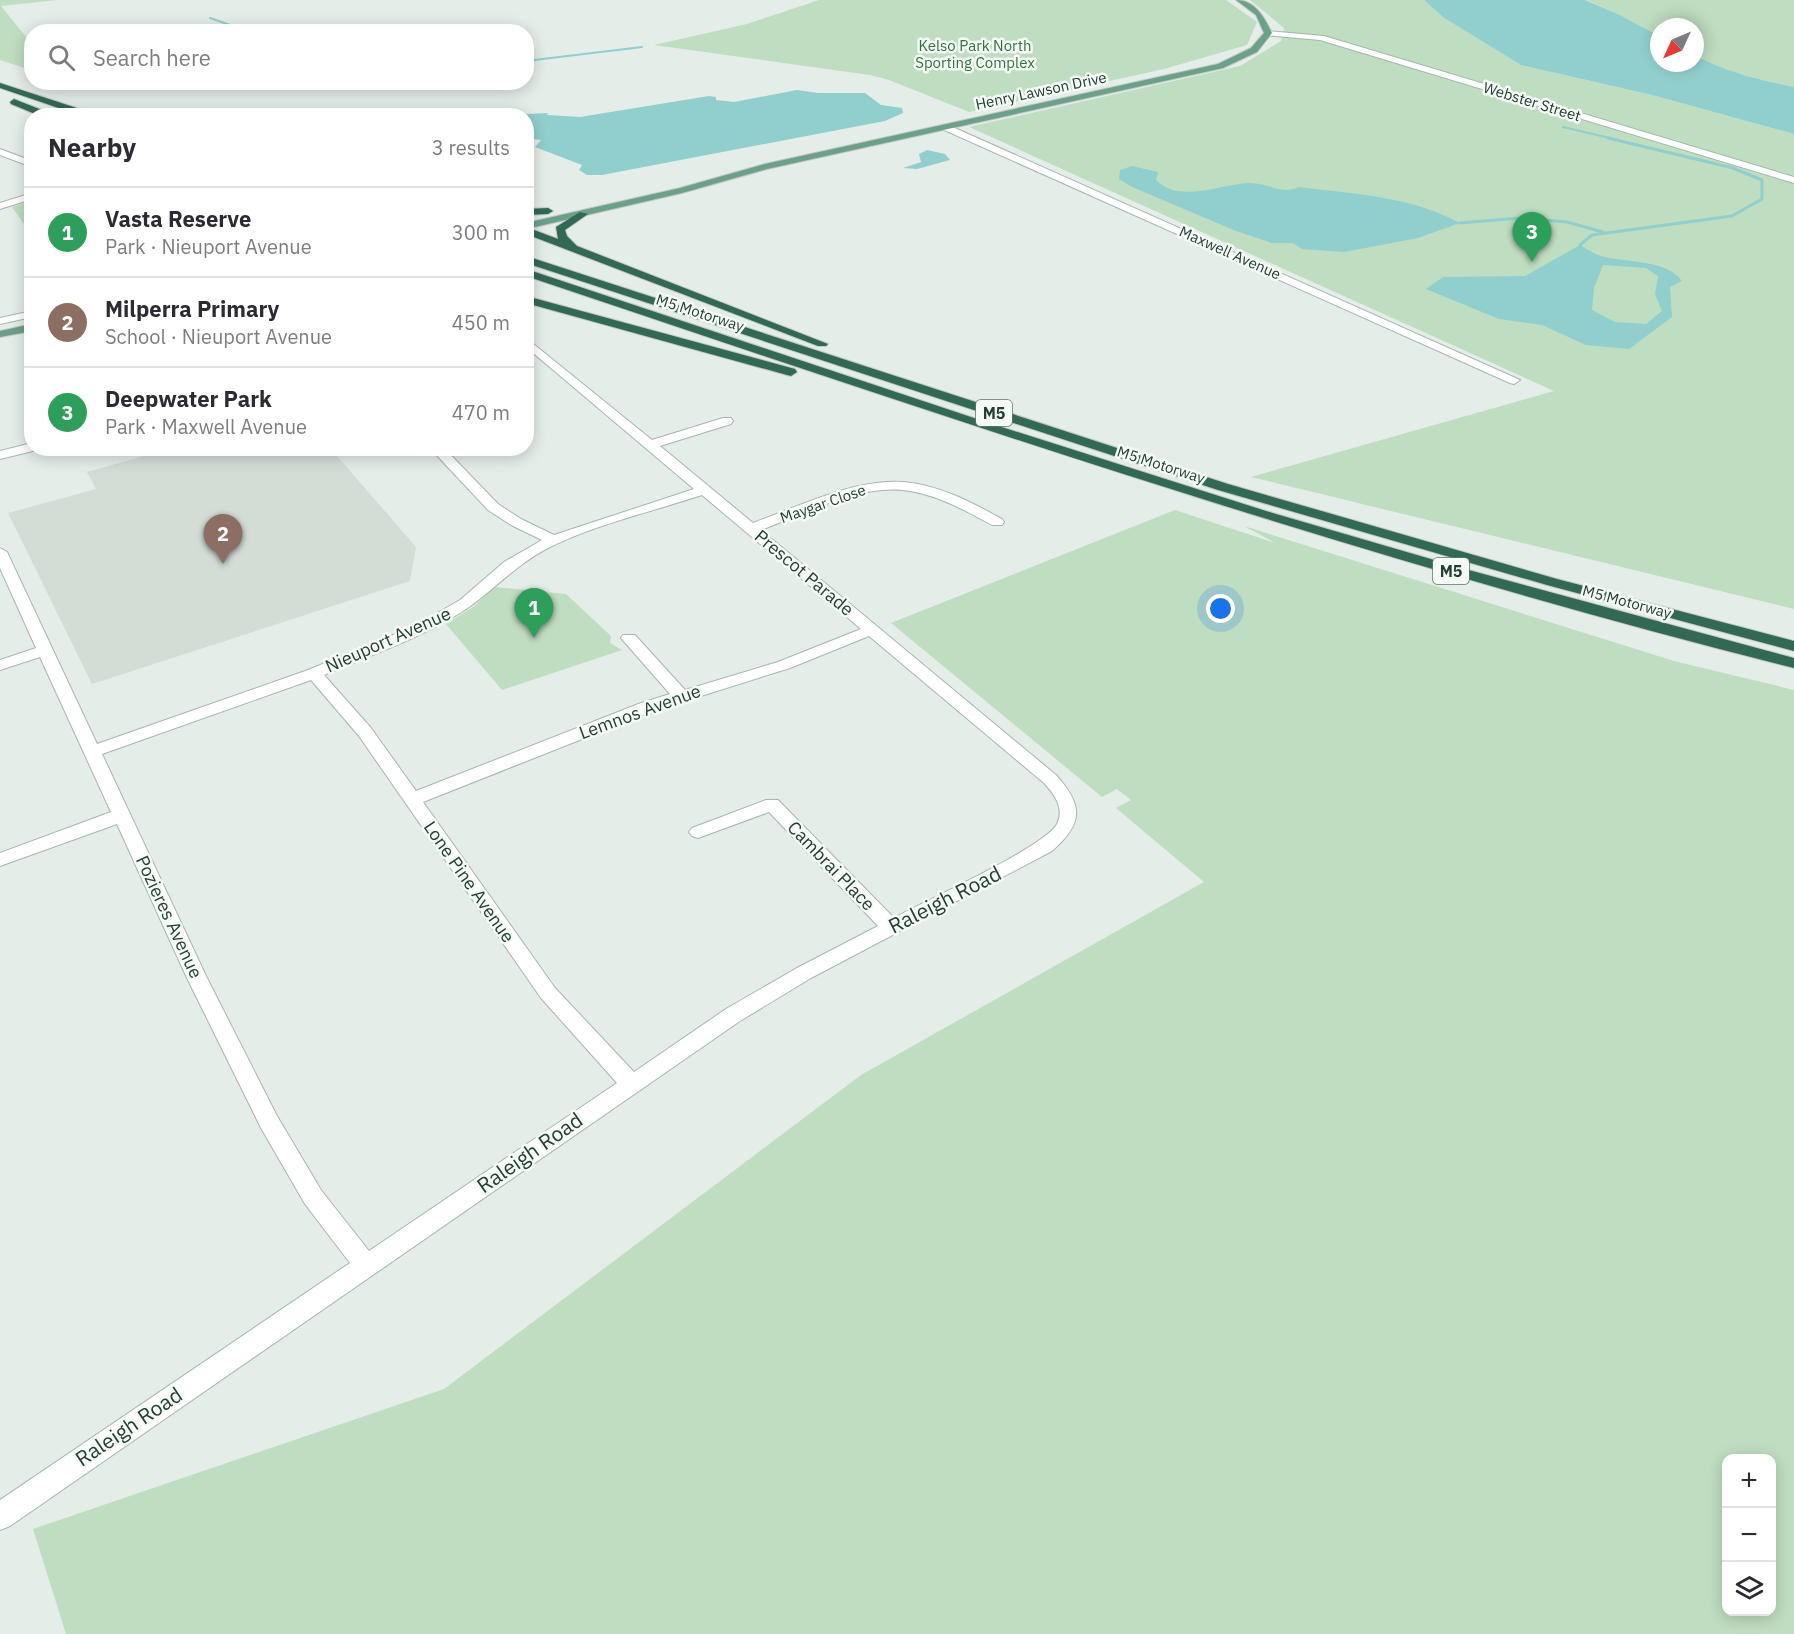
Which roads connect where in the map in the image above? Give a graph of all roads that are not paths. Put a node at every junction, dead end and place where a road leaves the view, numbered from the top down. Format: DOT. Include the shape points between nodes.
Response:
graph roads {
  1 [pos="1239,0"];
  2 [pos="1268,33"];
  3 [pos="0,85"];
  4 [pos="30,95"];
  5 [pos="0,96"];
  6 [pos="29,108"];
  7 [pos="37,108"];
  8 [pos="68,108"];
  9 [pos="76,108"];
  10 [pos="945,127"];
  11 [pos="3,156"];
  12 [pos="24,162"];
  13 [pos="765,167"];
  14 [pos="1794,180"];
  15 [pos="24,198"];
  16 [pos="0,206"];
  17 [pos="534,213"];
  18 [pos="583,214"];
  19 [pos="534,226"];
  20 [pos="534,231"];
  21 [pos="572,246"];
  22 [pos="534,262"];
  23 [pos="534,275"];
  24 [pos="534,301"];
  25 [pos="24,316"];
  26 [pos="0,321"];
  27 [pos="24,329"];
  28 [pos="0,334"];
  29 [pos="534,348"];
  30 [pos="1514,380"];
  31 [pos="728,421"];
  32 [pos="650,444"];
  33 [pos="24,449"];
  34 [pos="0,455"];
  35 [pos="444,456"];
  36 [pos="1112,467"];
  37 [pos="1179,473"];
  38 [pos="704,490"];
  39 [pos="997,522"];
  40 [pos="751,529"];
  41 [pos="553,540"];
  42 [pos="0,552"];
  43 [pos="8,589"];
  44 [pos="872,630"];
  45 [pos="629,638"];
  46 [pos="1794,646"];
  47 [pos="45,650"];
  48 [pos="1794,663"];
  49 [pos="0,664"];
  50 [pos="314,674"];
  51 [pos="680,696"];
  52 [pos="92,752"];
  53 [pos="411,800"];
  54 [pos="1070,814"];
  55 [pos="122,815"];
  56 [pos="698,832"];
  57 [pos="0,860"];
  58 [pos="891,927"];
  59 [pos="632,1083"];
  60 [pos="366,1266"];
  61 [pos="0,1516"];
  1 -- 2 [label="main road" via="1259,14"];
  2 -- 10 [label="main road, Henry Lawson Drive" via="1251,52 1220,66"];
  2 -- 14 [label="street, Webster Street" via="1322,38"];
  3 -- 4 [label="highway"];
  4 -- 8 [label="highway"];
  4 -- 9 [label="highway"];
  5 -- 6 [label="highway"];
  5 -- 7 [label="highway"];
  10 -- 13 [label="main road, Henry Lawson Drive"];
  10 -- 30 [label="street, Maxwell Avenue"];
  11 -- 12 [label="street"];
  13 -- 17 [label="main road, Henry Lawson Drive"];
  13 -- 18 [label="main road, Henry Lawson Drive"];
  15 -- 16 [label="street"];
  18 -- 19 [label="main road, Henry Lawson Drive"];
  18 -- 21 [label="highway" via="560,229"];
  20 -- 21 [label="highway"];
  21 -- 37 [label="highway" via="851,355"];
  22 -- 37 [label="highway, M5 Motorway / M5"];
  23 -- 36 [label="highway, M5 Motorway / M5"];
  24 -- 36 [label="highway"];
  25 -- 26 [label="street"];
  27 -- 28 [label="main road"];
  29 -- 32 [label="street, Prescot Parade"];
  31 -- 32 [label="street"];
  32 -- 38 [label="street, Prescot Parade"];
  33 -- 34 [label="street"];
  35 -- 41 [label="street" via="499,511"];
  36 -- 48 [label="highway, M5 Motorway / M5" via="1464,574"];
  37 -- 46 [label="highway, M5 Motorway / M5" via="1427,548"];
  38 -- 40 [label="street, Prescot Parade"];
  38 -- 41 [label="street, Nieuport Avenue"];
  39 -- 40 [label="street, Maygar Close" via="970,507 920,490 890,485 866,489"];
  40 -- 44 [label="street, Prescot Parade"];
  41 -- 50 [label="street, Nieuport Avenue" via="514,562 437,621"];
  42 -- 43 [label="street, Pozieres Avenue"];
  43 -- 47 [label="street, Pozieres Avenue"];
  44 -- 51 [label="street, Lemnos Avenue" via="784,665"];
  44 -- 54 [label="street, Prescot Parade" via="1050,779 1062,791"];
  45 -- 51 [label="street"];
  47 -- 49 [label="street"];
  47 -- 52 [label="street, Pozieres Avenue"];
  50 -- 52 [label="street, Nieuport Avenue"];
  50 -- 53 [label="street, Lone Pine Avenue" via="357,722"];
  51 -- 53 [label="street, Lemnos Avenue"];
  52 -- 55 [label="street, Pozieres Avenue"];
  53 -- 59 [label="street, Lone Pine Avenue" via="548,993"];
  54 -- 58 [label="street, Raleigh Road" via="1067,825 1046,847"];
  55 -- 57 [label="street"];
  55 -- 60 [label="street, Pozieres Avenue" via="196,976 282,1148 313,1197"];
  56 -- 58 [label="street, Cambrai Place" via="778,799"];
  58 -- 59 [label="street, Raleigh Road" via="770,992"];
  59 -- 60 [label="street, Raleigh Road"];
  60 -- 61 [label="street, Raleigh Road"];
}
